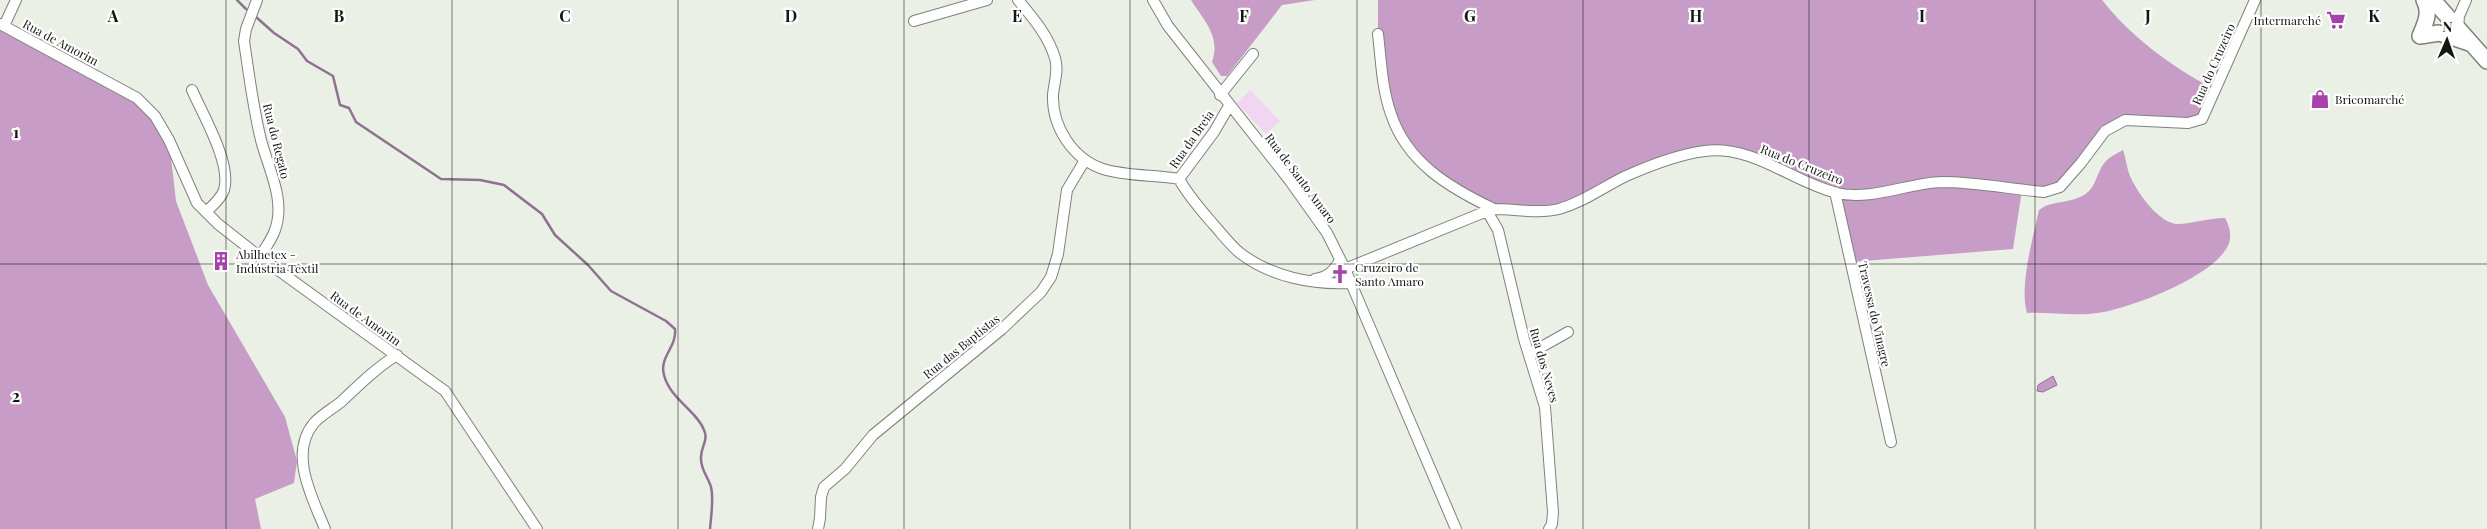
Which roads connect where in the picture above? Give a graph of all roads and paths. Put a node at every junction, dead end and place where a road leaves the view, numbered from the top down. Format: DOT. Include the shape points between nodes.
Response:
graph roads {
  1 [pos="16,0"];
  2 [pos="257,0"];
  3 [pos="987,0"];
  4 [pos="1018,0"];
  5 [pos="1153,0"];
  6 [pos="2255,0"];
  7 [pos="2424,0"];
  8 [pos="2433,0"];
  9 [pos="2466,0"];
  10 [pos="914,21"];
  11 [pos="2,25"];
  12 [pos="2458,28"];
  13 [pos="1378,34"];
  14 [pos="2473,44"];
  15 [pos="1253,54"];
  16 [pos="2487,61"];
  17 [pos="192,90"];
  18 [pos="1220,95"];
  19 [pos="1229,106"];
  20 [pos="1085,160"];
  21 [pos="1179,179"];
  22 [pos="1835,192"];
  23 [pos="1491,210"];
  24 [pos="206,212"];
  25 [pos="260,257"];
  26 [pos="1343,264"];
  27 [pos="1306,280"];
  28 [pos="1350,283"];
  29 [pos="1568,332"];
  30 [pos="1529,354"];
  31 [pos="397,355"];
  32 [pos="1891,442"];
  33 [pos="325,529"];
  34 [pos="537,529"];
  35 [pos="818,529"];
  36 [pos="1456,529"];
  37 [pos="1548,529"];
  1 -- 11 [label="street"];
  2 -- 25 [label="street, Rua do Regato" via="244,41 261,141 272,171 278,215 276,229"];
  3 -- 10 [label="street"];
  4 -- 20 [label="street, Rua da Breia" via="1048,39 1056,60 1053,108 1058,127"];
  5 -- 18 [label="street, Rua de Santo Amaro" via="1168,26"];
  6 -- 22 [label="street, Rua do Cruzeiro" via="2202,119 2188,123 2125,120 2105,131 2060,187 2044,192 1942,182 1876,193"];
  7 -- 14 [label="main road" via="2427,20 2420,36 2439,33"];
  8 -- 12 [label="main road"];
  9 -- 12 [label="street"];
  11 -- 24 [label="street, Rua de Amorim" via="136,98 155,116 197,203"];
  12 -- 14 [label="main road"];
  13 -- 23 [label="street" via="1391,113 1405,143 1425,167 1451,187"];
  14 -- 16 [label="main road"];
  15 -- 18 [label="street"];
  17 -- 24 [label="street" via="222,160 225,177 224,191"];
  18 -- 19 [label="street, Rua de Santo Amaro"];
  19 -- 21 [label="street, Rua da Breia"];
  19 -- 26 [label="street, Rua de Santo Amaro" via="1301,196 1327,233"];
  20 -- 21 [label="street, Rua da Breia" via="1106,170"];
  20 -- 35 [label="street, Rua das Baptistas" via="1066,190 1058,254 1051,277 1041,292 1002,329 874,436 824,487"];
  21 -- 27 [label="street" via="1188,196 1239,253 1277,274"];
  22 -- 23 [label="street, Rua do Cruzeiro" via="1744,154 1726,150 1706,151 1626,176 1582,201 1556,210"];
  22 -- 32 [label="street, Travessa do Vinagre"];
  23 -- 26 [label="street, Rua do Cruzeiro"];
  23 -- 30 [label="street, Rua dos Neves"];
  24 -- 25 [label="street, Rua de Amorim"];
  25 -- 31 [label="street, Rua de Amorim"];
  26 -- 27 [label="street" via="1327,276"];
  26 -- 28 [label="street, Rua de Santo Amaro"];
  27 -- 28 [label="street"];
  28 -- 36 [label="street, Rua de Santo Amaro"];
  29 -- 30 [label="street"];
  30 -- 37 [label="street, Rua dos Neves" via="1545,407 1554,512"];
  31 -- 33 [label="street" via="376,368 314,423 305,438 303,458 307,483"];
  31 -- 34 [label="street, Rua de Amorim" via="445,391"];
}
